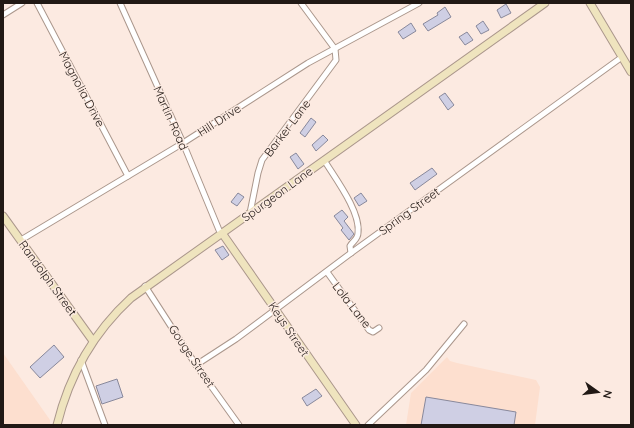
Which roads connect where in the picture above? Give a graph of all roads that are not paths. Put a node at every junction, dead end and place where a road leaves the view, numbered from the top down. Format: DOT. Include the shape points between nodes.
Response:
graph roads {
  1 [pos="22,3"];
  2 [pos="37,3"];
  3 [pos="120,3"];
  4 [pos="301,3"];
  5 [pos="419,3"];
  6 [pos="545,3"];
  7 [pos="590,3"];
  8 [pos="3,15"];
  9 [pos="335,49"];
  10 [pos="622,57"];
  11 [pos="631,72"];
  12 [pos="183,143"];
  13 [pos="324,160"];
  14 [pos="128,176"];
  15 [pos="250,213"];
  16 [pos="3,216"];
  17 [pos="222,233"];
  18 [pos="21,240"];
  19 [pos="351,253"];
  20 [pos="327,272"];
  21 [pos="146,286"];
  22 [pos="276,310"];
  23 [pos="464,324"];
  24 [pos="379,328"];
  25 [pos="93,341"];
  26 [pos="82,360"];
  27 [pos="196,365"];
  28 [pos="57,425"];
  29 [pos="105,425"];
  30 [pos="239,425"];
  31 [pos="354,425"];
  32 [pos="368,425"];
  1 -- 8 [label="street"];
  2 -- 14 [label="street, Magnolia Drive"];
  3 -- 12 [label="street, Martin Road"];
  4 -- 9 [label="street"];
  5 -- 9 [label="street, Hill Drive"];
  6 -- 13 [label="street, Spurgeon Lane"];
  7 -- 10 [label="street"];
  9 -- 12 [label="street, Hill Drive" via="308,62"];
  9 -- 15 [label="street, Barker Lane" via="336,60 262,160"];
  10 -- 11 [label="street"];
  10 -- 19 [label="street, Spring Street"];
  12 -- 14 [label="street, Hill Drive"];
  12 -- 17 [label="street, Martin Road" via="218,230"];
  13 -- 15 [label="street, Spurgeon Lane"];
  13 -- 19 [label="street" via="357,219 358,234 350,246"];
  14 -- 18 [label="street, Hill Drive"];
  15 -- 17 [label="street, Spurgeon Lane"];
  16 -- 18 [label="street, Randolph Street"];
  17 -- 21 [label="street, Spurgeon Lane"];
  17 -- 22 [label="street, Keys Street"];
  18 -- 25 [label="street, Randolph Street"];
  19 -- 20 [label="street, Spring Street"];
  20 -- 22 [label="street, Spring Street"];
  20 -- 24 [label="street, Lola Lane" via="369,330 373,332"];
  21 -- 25 [label="street, Spurgeon Lane" via="114,314"];
  21 -- 27 [label="street, Gouge Street"];
  22 -- 27 [label="street, Spring Street"];
  22 -- 31 [label="street, Keys Street"];
  23 -- 32 [label="street" via="426,370"];
  25 -- 26 [label="street, Spurgeon Lane"];
  26 -- 28 [label="street, Spurgeon Lane" via="66,392"];
  26 -- 29 [label="street"];
  27 -- 30 [label="street, Gouge Street"];
}
